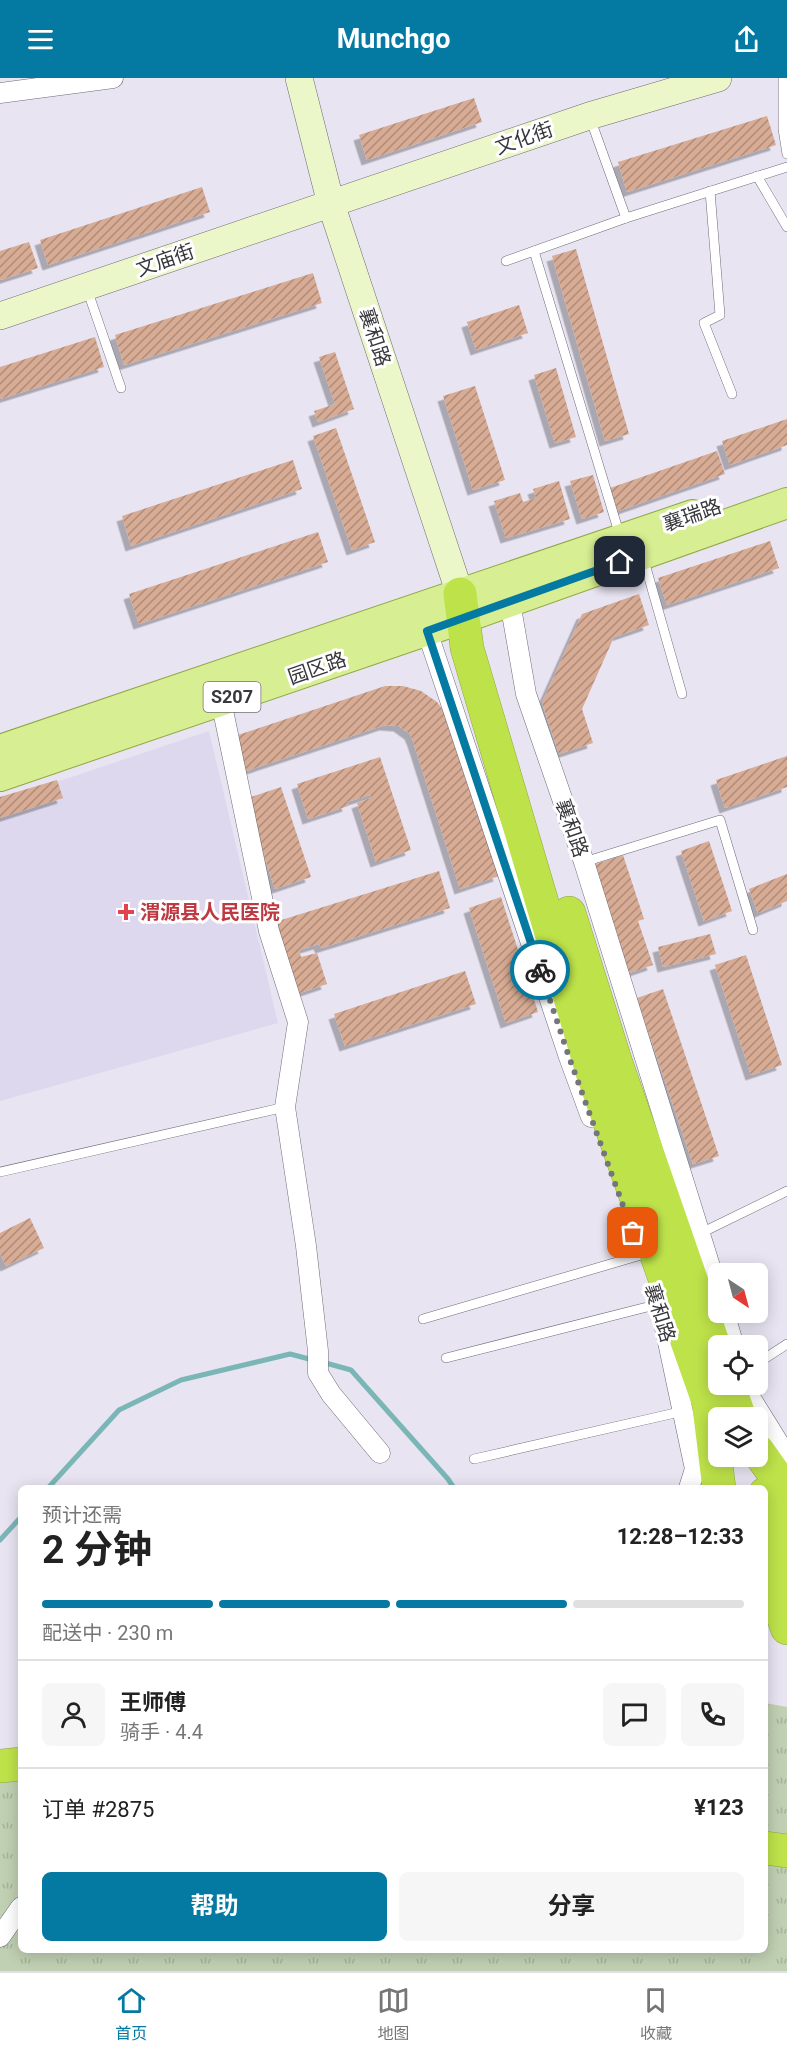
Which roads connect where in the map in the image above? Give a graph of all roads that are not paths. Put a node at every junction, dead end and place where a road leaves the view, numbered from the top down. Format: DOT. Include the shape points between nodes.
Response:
graph roads {
  1 [pos="113,78"];
  2 [pos="299,78"];
  3 [pos="718,78"];
  4 [pos="783,78"];
  5 [pos="0,93"];
  6 [pos="589,116"];
  7 [pos="787,154"];
  8 [pos="787,167"];
  9 [pos="757,176"];
  10 [pos="710,191"];
  11 [pos="331,204"];
  12 [pos="626,218"];
  13 [pos="787,227"];
  14 [pos="534,251"];
  15 [pos="506,261"];
  16 [pos="86,287"];
  17 [pos="0,316"];
  18 [pos="121,388"];
  19 [pos="732,394"];
  20 [pos="787,482"];
  21 [pos="787,503"];
  22 [pos="631,547"];
  23 [pos="510,602"];
  24 [pos="462,606"];
  25 [pos="427,631"];
  26 [pos="682,694"];
  27 [pos="221,701"];
  28 [pos="0,750"];
  29 [pos="0,776"];
  30 [pos="584,861"];
  31 [pos="753,930"];
  32 [pos="285,1107"];
  33 [pos="0,1172"];
  34 [pos="787,1191"];
  35 [pos="701,1233"];
  36 [pos="641,1255"];
  37 [pos="710,1263"];
  38 [pos="659,1304"];
  39 [pos="423,1319"];
  40 [pos="710,1335"];
  41 [pos="787,1344"];
  42 [pos="768,1356"];
  43 [pos="446,1358"];
  44 [pos="748,1395"];
  45 [pos="710,1406"];
  46 [pos="380,1453"];
  47 [pos="772,1453"];
  48 [pos="474,1459"];
  49 [pos="732,1467"];
  50 [pos="756,1467"];
  51 [pos="690,1485"];
  52 [pos="719,1485"];
  53 [pos="738,1485"];
  54 [pos="762,1485"];
  55 [pos="787,1492"];
  56 [pos="768,1503"];
  57 [pos="787,1562"];
  58 [pos="768,1573"];
  59 [pos="787,1628"];
  60 [pos="18,1764"];
  61 [pos="0,1766"];
  62 [pos="0,1776"];
  63 [pos="18,1776"];
  64 [pos="768,1837"];
  65 [pos="787,1838"];
  66 [pos="768,1848"];
  67 [pos="787,1851"];
  68 [pos="18,1911"];
  69 [pos="0,1937"];
  1 -- 5 [label="street"];
  2 -- 11 [label="main road, 襄和路"];
  3 -- 6 [label="main road, 文化街"];
  4 -- 7 [label="lane"];
  6 -- 11 [label="main road, 文化街"];
  6 -- 12 [label="lane"];
  8 -- 9 [label="lane"];
  9 -- 10 [label="lane"];
  9 -- 13 [label="lane"];
  10 -- 12 [label="lane"];
  10 -- 19 [label="lane" via="720,315 704,322"];
  11 -- 16 [label="main road, 文庙街"];
  11 -- 24 [label="main road, 襄和路"];
  12 -- 14 [label="lane"];
  14 -- 15 [label="lane"];
  14 -- 22 [label="lane"];
  16 -- 17 [label="main road, 文庙街"];
  16 -- 18 [label="lane"];
  20 -- 22 [label="main road, 襄瑞路 / S207"];
  21 -- 22 [label="main road, 襄瑞路 / S207"];
  22 -- 23 [label="main road, 襄瑞路 / S207"];
  22 -- 24 [label="main road, 襄瑞路 / S207"];
  22 -- 26 [label="lane"];
  23 -- 24 [label="main road, 襄瑞路 / S207"];
  23 -- 30 [label="street, 襄和路" via="526,694"];
  24 -- 25 [label="main road, 园区路 / S207"];
  24 -- 28 [label="main road, 园区路 / S207" via="201,680"];
  24 -- 40 [label="highway" via="483,641 615,1060"];
  24 -- 45 [label="highway" via="467,648 592,1072"];
  25 -- 27 [label="main road, 园区路 / S207"];
  25 -- 36 [label="street, 襄和路" via="569,1057"];
  27 -- 29 [label="main road, 园区路 / S207"];
  27 -- 32 [label="street" via="269,931 298,1022"];
  30 -- 31 [label="lane" via="720,820"];
  30 -- 35 [label="street, 襄和路"];
  32 -- 33 [label="lane"];
  32 -- 46 [label="street" via="306,1246 318,1373"];
  34 -- 35 [label="lane"];
  35 -- 37 [label="street, 襄和路"];
  36 -- 38 [label="street, 襄和路"];
  36 -- 39 [label="lane"];
  38 -- 43 [label="lane"];
  38 -- 45 [label="street, 襄和路"];
  41 -- 42 [label="lane"];
  44 -- 47 [label="street"];
  45 -- 48 [label="lane"];
  45 -- 51 [label="street, 襄和路"];
  45 -- 52 [label="highway"];
  47 -- 55 [label="highway"];
  49 -- 53 [label="highway"];
  50 -- 54 [label="highway"];
  56 -- 57 [label="highway"];
  58 -- 59 [label="highway"];
  60 -- 61 [label="highway"];
  62 -- 63 [label="highway"];
  64 -- 65 [label="highway"];
  66 -- 67 [label="highway"];
  68 -- 69 [label="street"];
}
